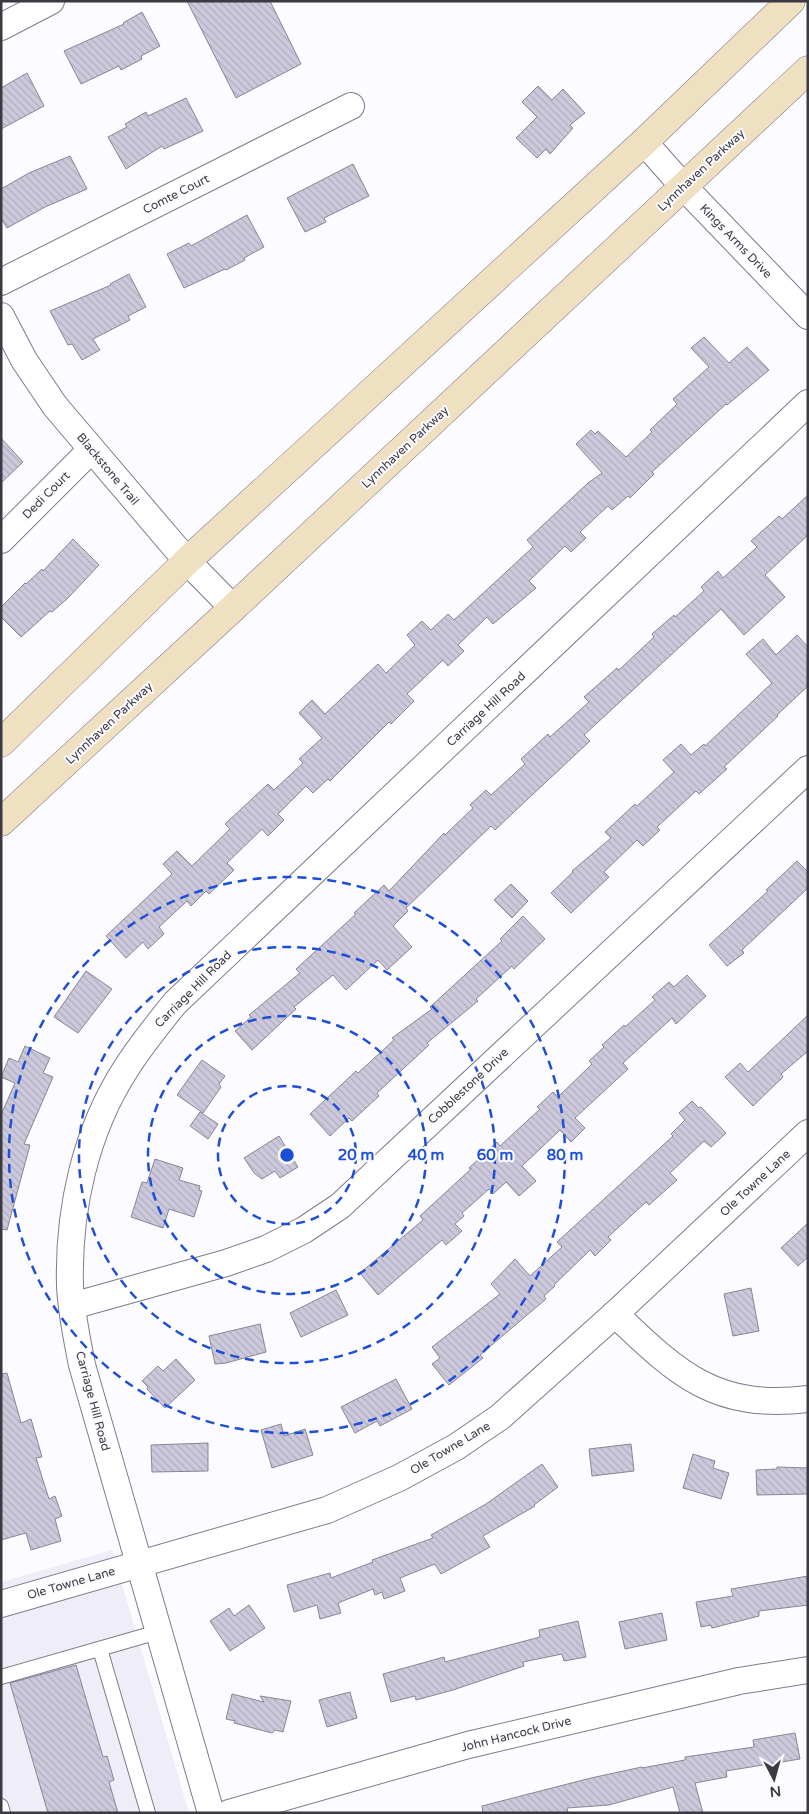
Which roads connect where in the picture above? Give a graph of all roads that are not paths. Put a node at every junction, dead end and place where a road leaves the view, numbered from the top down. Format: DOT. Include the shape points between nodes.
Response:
graph roads {
  1 [pos="51,1"];
  2 [pos="791,1"];
  3 [pos="1,27"];
  4 [pos="808,70"];
  5 [pos="351,106"];
  6 [pos="644,142"];
  7 [pos="683,186"];
  8 [pos="1,282"];
  9 [pos="1,316"];
  10 [pos="808,316"];
  11 [pos="808,404"];
  12 [pos="91,450"];
  13 [pos="1,540"];
  14 [pos="187,561"];
  15 [pos="233,608"];
  16 [pos="1,743"];
  17 [pos="808,769"];
  18 [pos="1,822"];
  19 [pos="808,1133"];
  20 [pos="72,1306"];
  21 [pos="615,1314"];
  22 [pos="808,1399"];
  23 [pos="139,1564"];
  24 [pos="1,1604"];
  25 [pos="158,1632"];
  26 [pos="100,1649"];
  27 [pos="808,1670"];
  28 [pos="1,1677"];
  29 [pos="1,1806"];
  30 [pos="3,1813"];
  31 [pos="148,1813"];
  32 [pos="211,1813"];
  33 [pos="229,1813"];
  1 -- 3 [label="street"];
  2 -- 6 [label="main road"];
  4 -- 7 [label="main road, Lynnhaven Parkway"];
  5 -- 8 [label="street, Comte Court"];
  6 -- 7 [label="street, Kings Arms Drive"];
  6 -- 14 [label="main road"];
  7 -- 10 [label="street, Kings Arms Drive"];
  7 -- 15 [label="main road, Lynnhaven Parkway"];
  9 -- 12 [label="street, Blackstone Trail" via="24,360 50,399"];
  11 -- 20 [label="street, Carriage Hill Road" via="175,1004 151,1031 104,1109 88,1151 71,1241"];
  12 -- 13 [label="street, Dedi Court"];
  12 -- 14 [label="street, Blackstone Trail"];
  14 -- 15 [label="street, Blackstone Trail"];
  14 -- 16 [label="main road"];
  15 -- 18 [label="main road, Lynnhaven Parkway"];
  17 -- 20 [label="street, Cobblestone Drive" via="340,1206 304,1230 266,1249"];
  19 -- 21 [label="street, Ole Towne Lane"];
  20 -- 23 [label="street, Carriage Hill Road" via="82,1365"];
  21 -- 22 [label="street" via="674,1368 705,1387 750,1400 783,1402"];
  21 -- 23 [label="street, Ole Towne Lane" via="500,1417 399,1478 327,1510"];
  23 -- 24 [label="street, Ole Towne Lane"];
  23 -- 25 [label="street, Carriage Hill Road"];
  25 -- 26 [label="lane"];
  25 -- 32 [label="street, Carriage Hill Road"];
  26 -- 28 [label="lane"];
  26 -- 31 [label="lane"];
  27 -- 33 [label="street, John Hancock Drive" via="739,1681 468,1745"];
  29 -- 30 [label="lane"];
}
